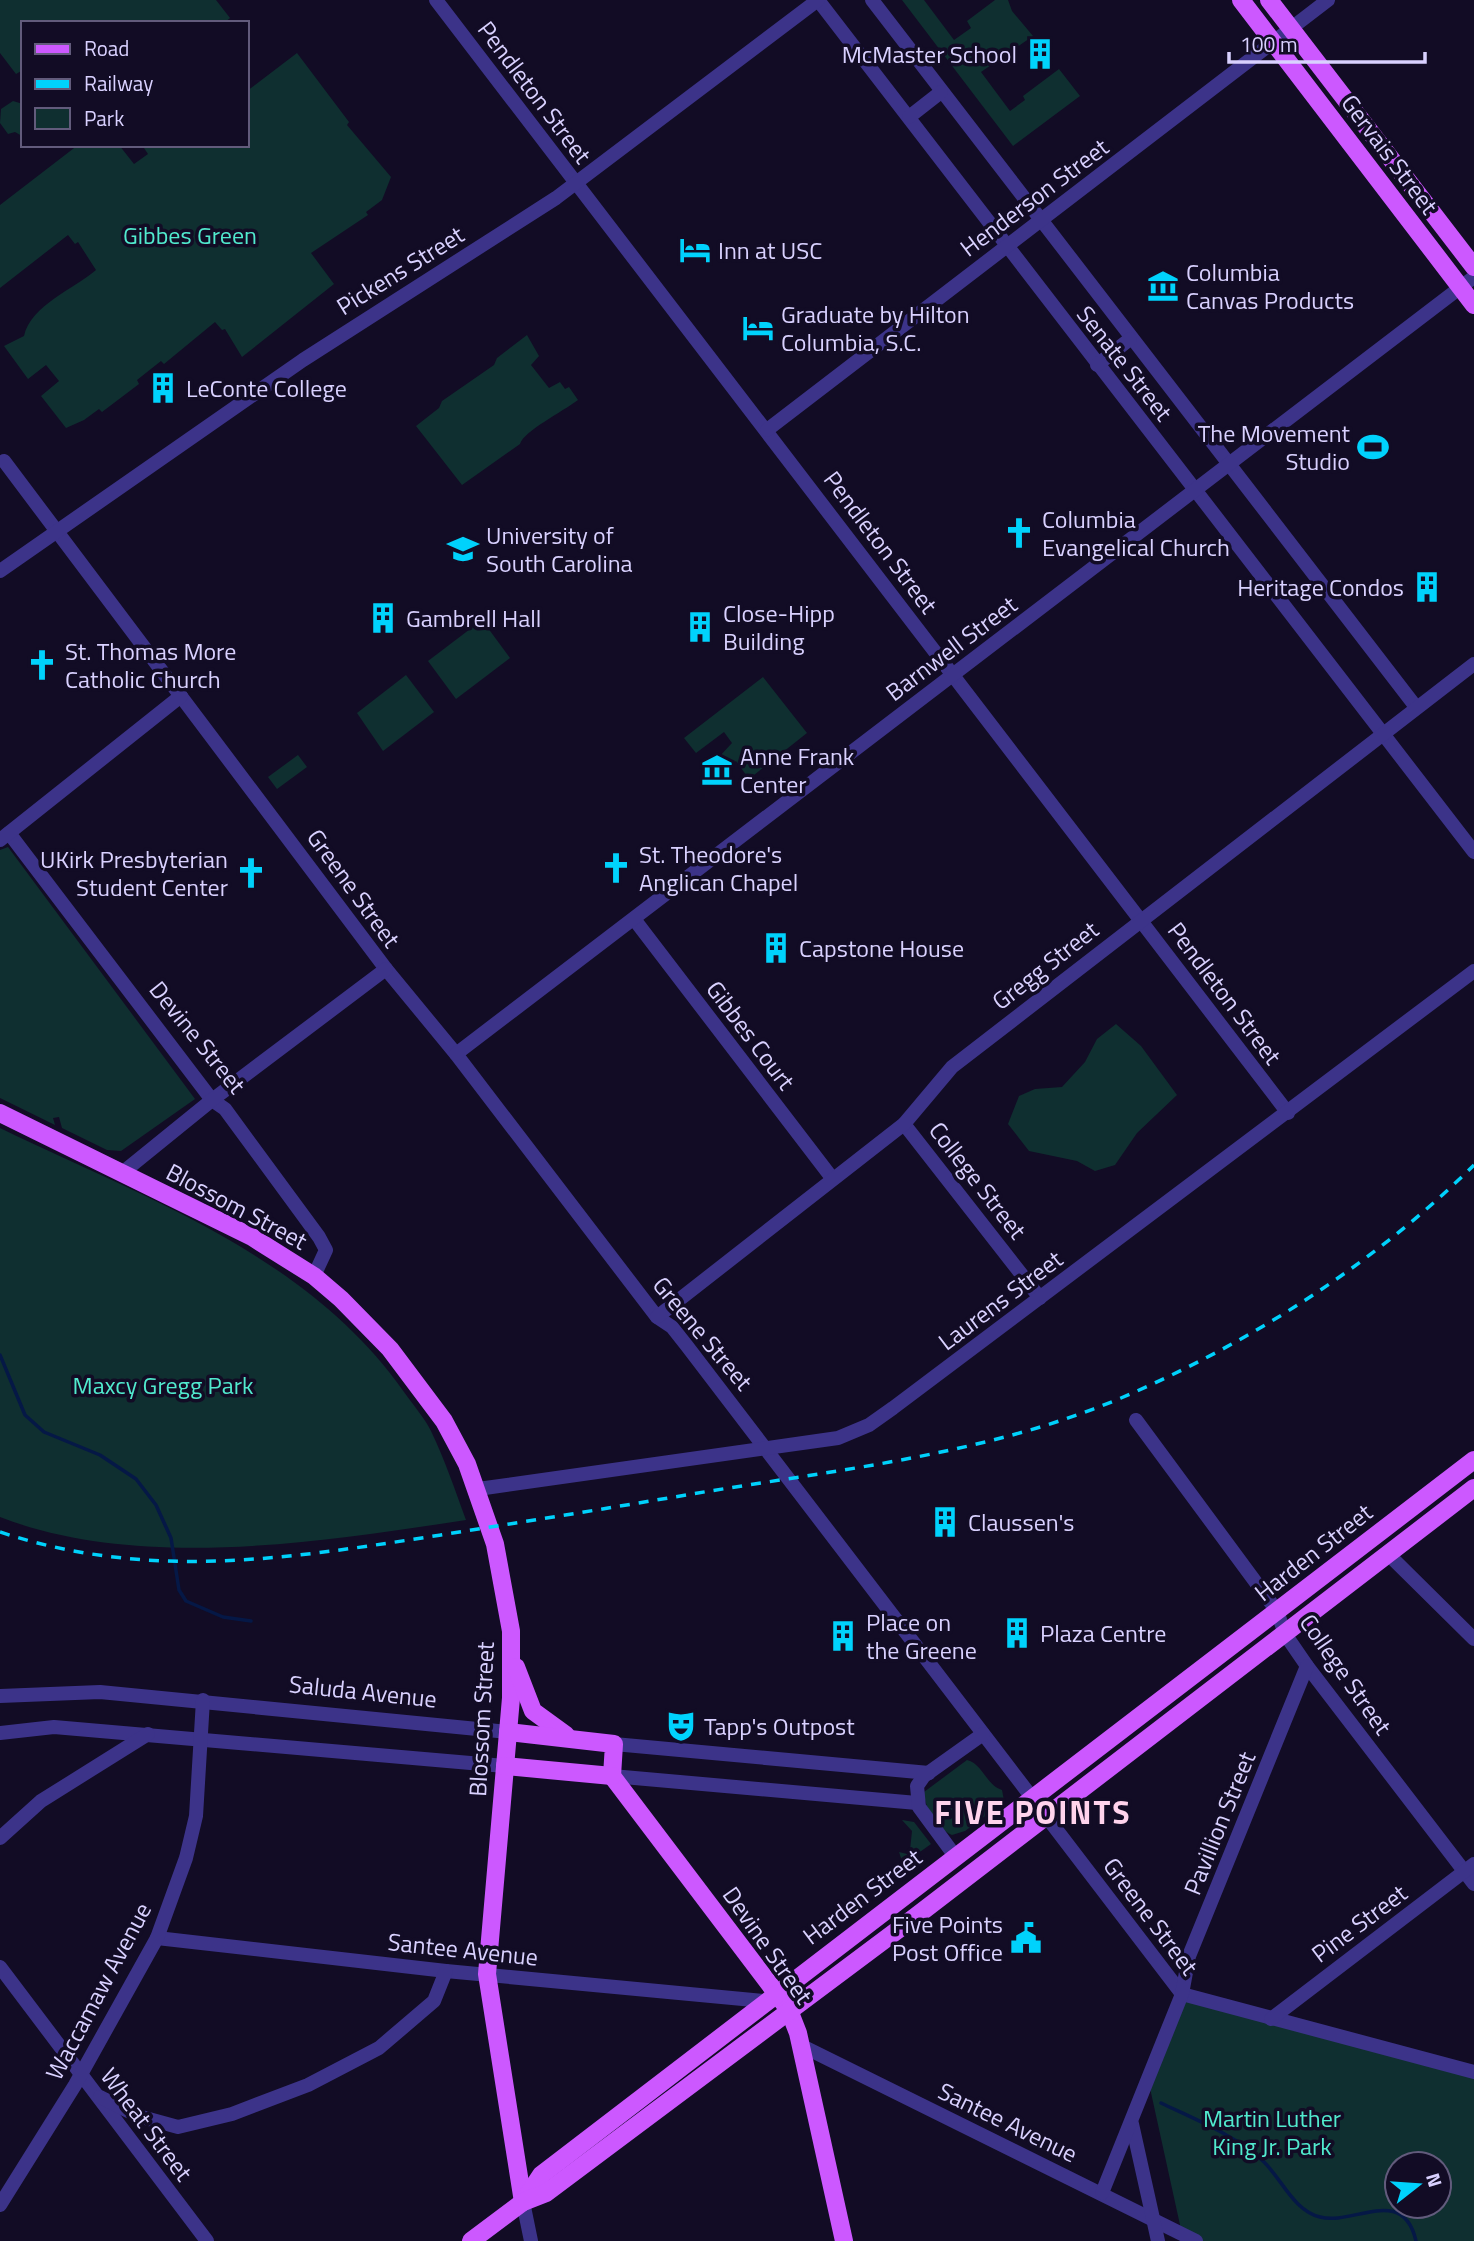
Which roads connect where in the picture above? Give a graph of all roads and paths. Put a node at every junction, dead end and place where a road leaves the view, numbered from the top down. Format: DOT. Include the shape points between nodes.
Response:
graph roads {
  1 [pos="436,0"];
  2 [pos="818,0"];
  3 [pos="872,0"];
  4 [pos="1241,0"];
  5 [pos="1269,0"];
  6 [pos="1328,0"];
  7 [pos="1297,24"];
  8 [pos="1273,42"];
  9 [pos="941,92"];
  10 [pos="909,117"];
  11 [pos="576,184"];
  12 [pos="1040,220"];
  13 [pos="1006,246"];
  14 [pos="1474,267"];
  15 [pos="1467,282"];
  16 [pos="1474,305"];
  17 [pos="1130,339"];
  18 [pos="1097,365"];
  19 [pos="767,430"];
  20 [pos="4,461"];
  21 [pos="1228,464"];
  22 [pos="1194,491"];
  23 [pos="54,530"];
  24 [pos="0,570"];
  25 [pos="1474,664"];
  26 [pos="954,675"];
  27 [pos="181,696"];
  28 [pos="1416,708"];
  29 [pos="1382,732"];
  30 [pos="5,837"];
  31 [pos="1474,852"];
  32 [pos="634,919"];
  33 [pos="1141,920"];
  34 [pos="386,969"];
  35 [pos="1474,971"];
  36 [pos="456,1054"];
  37 [pos="212,1100"];
  38 [pos="1288,1112"];
  39 [pos="0,1113"];
  40 [pos="904,1124"];
  41 [pos="122,1173"];
  42 [pos="832,1178"];
  43 [pos="314,1276"];
  44 [pos="1040,1298"];
  45 [pos="657,1317"];
  46 [pos="1136,1420"];
  47 [pos="768,1450"];
  48 [pos="1474,1460"];
  49 [pos="1474,1488"];
  50 [pos="478,1489"];
  51 [pos="1388,1554"];
  52 [pos="1277,1611"];
  53 [pos="1285,1634"];
  54 [pos="1474,1639"];
  55 [pos="512,1657"];
  56 [pos="1307,1666"];
  57 [pos="0,1696"];
  58 [pos="203,1700"];
  59 [pos="508,1732"];
  60 [pos="0,1733"];
  61 [pos="148,1734"];
  62 [pos="983,1734"];
  63 [pos="202,1738"];
  64 [pos="572,1738"];
  65 [pos="614,1744"];
  66 [pos="505,1766"];
  67 [pos="929,1773"];
  68 [pos="612,1776"];
  69 [pos="1033,1799"];
  70 [pos="917,1803"];
  71 [pos="1047,1817"];
  72 [pos="0,1838"];
  73 [pos="955,1856"];
  74 [pos="1469,1868"];
  75 [pos="1474,1884"];
  76 [pos="157,1938"];
  77 [pos="0,1967"];
  78 [pos="446,1971"];
  79 [pos="487,1974"];
  80 [pos="1182,1994"];
  81 [pos="770,1997"];
  82 [pos="789,2010"];
  83 [pos="1271,2019"];
  84 [pos="800,2045"];
  85 [pos="1474,2072"];
  86 [pos="80,2074"];
  87 [pos="100,2097"];
  88 [pos="1132,2124"];
  89 [pos="1102,2193"];
  90 [pos="523,2202"];
  91 [pos="0,2205"];
  92 [pos="1153,2220"];
  93 [pos="207,2241"];
  94 [pos="471,2241"];
  95 [pos="531,2241"];
  96 [pos="844,2241"];
  97 [pos="1158,2241"];
  98 [pos="1196,2241"];
  1 -- 11 [label="street, Pendleton Street"];
  2 -- 10 [label="street, Senate Street"];
  2 -- 11 [label="street, Pickens Street"];
  3 -- 9 [label="street, Senate Street"];
  4 -- 8 [label="main road, Gervais Street"];
  5 -- 7 [label="main road, Gervais Street"];
  6 -- 7 [label="street, Henderson Street"];
  7 -- 8 [label="street, Henderson Street"];
  7 -- 14 [label="main road, Gervais Street"];
  8 -- 12 [label="street, Henderson Street"];
  8 -- 15 [label="main road, Gervais Street"];
  9 -- 10 [label="street"];
  9 -- 12 [label="street, Senate Street"];
  10 -- 13 [label="street, Senate Street"];
  11 -- 19 [label="street, Pendleton Street"];
  11 -- 23 [label="street, Pickens Street" via="303,360"];
  12 -- 13 [label="street, Henderson Street"];
  12 -- 17 [label="street, Senate Street"];
  13 -- 18 [label="street, Senate Street"];
  13 -- 19 [label="street, Henderson Street"];
  15 -- 16 [label="main road, Gervais Street"];
  15 -- 21 [label="street, Barnwell Street"];
  17 -- 18 [label="street"];
  17 -- 21 [label="street, Senate Street"];
  18 -- 22 [label="street, Senate Street"];
  19 -- 26 [label="street, Pendleton Street"];
  20 -- 23 [label="street, Greene Street"];
  21 -- 22 [label="street, Barnwell Street"];
  21 -- 28 [label="street, Senate Street"];
  22 -- 26 [label="street, Barnwell Street"];
  22 -- 29 [label="street, Senate Street"];
  23 -- 24 [label="street, Pickens Street"];
  23 -- 27 [label="street, Greene Street"];
  25 -- 28 [label="street, Gregg Street"];
  26 -- 32 [label="street, Barnwell Street"];
  26 -- 33 [label="street, Pendleton Street"];
  27 -- 30 [label="street"];
  27 -- 34 [label="street, Greene Street"];
  28 -- 29 [label="street, Gregg Street"];
  29 -- 31 [label="street, Senate Street"];
  29 -- 33 [label="street, Gregg Street"];
  30 -- 37 [label="street, Devine Street"];
  32 -- 36 [label="street, Barnwell Street"];
  32 -- 42 [label="street, Gibbes Court"];
  33 -- 38 [label="street, Pendleton Street"];
  33 -- 40 [label="street, Gregg Street" via="952,1066"];
  34 -- 36 [label="street, Greene Street"];
  34 -- 37 [label="street"];
  35 -- 38 [label="street, Laurens Street"];
  36 -- 45 [label="street, Greene Street"];
  37 -- 41 [label="street"];
  37 -- 43 [label="street, Devine Street" via="225,1109 326,1250"];
  38 -- 44 [label="street, Laurens Street"];
  39 -- 41 [label="main road, Blossom Street"];
  40 -- 42 [label="street, Gregg Street"];
  40 -- 44 [label="street, College Street"];
  41 -- 43 [label="main road, Blossom Street" via="252,1237"];
  42 -- 45 [label="street, Gregg Street"];
  43 -- 50 [label="main road, Blossom Street" via="366,1322 400,1362 444,1421"];
  44 -- 47 [label="street, Laurens Street" via="869,1425 838,1438"];
  45 -- 47 [label="street, Greene Street" via="672,1327"];
  46 -- 52 [label="street, College Street"];
  47 -- 50 [label="street, Laurens Street"];
  47 -- 62 [label="street, Greene Street"];
  48 -- 52 [label="main road, Harden Street"];
  49 -- 51 [label="main road, Harden Street"];
  50 -- 55 [label="main road, Blossom Street" via="502,1574"];
  51 -- 53 [label="main road, Harden Street"];
  51 -- 54 [label="street"];
  52 -- 53 [label="street, College Street"];
  52 -- 69 [label="main road, Harden Street"];
  53 -- 56 [label="street, College Street"];
  53 -- 71 [label="main road, Harden Street"];
  55 -- 59 [label="main road, Blossom Street"];
  55 -- 64 [label="main road" via="533,1711"];
  56 -- 74 [label="street, College Street"];
  56 -- 80 [label="street, Pavillion Street" via="1189,1956"];
  57 -- 58 [label="street, Saluda Avenue" via="100,1692"];
  58 -- 59 [label="street, Saluda Avenue"];
  58 -- 63 [label="street, Waccamaw Avenue"];
  59 -- 64 [label="main road, Saluda Avenue"];
  59 -- 66 [label="main road, Blossom Street"];
  60 -- 61 [label="street" via="54,1727"];
  61 -- 63 [label="street"];
  61 -- 72 [label="street" via="41,1801"];
  62 -- 67 [label="street"];
  62 -- 69 [label="street, Greene Street"];
  63 -- 66 [label="street"];
  63 -- 76 [label="street, Waccamaw Avenue" via="196,1816"];
  64 -- 65 [label="main road, Saluda Avenue"];
  65 -- 67 [label="street, Saluda Avenue"];
  65 -- 68 [label="main road"];
  66 -- 68 [label="main road"];
  66 -- 79 [label="main road, Blossom Street"];
  67 -- 70 [label="street" via="917,1786"];
  68 -- 70 [label="street"];
  68 -- 81 [label="main road, Devine Street"];
  69 -- 71 [label="street, Greene Street"];
  69 -- 73 [label="main road, Harden Street"];
  70 -- 73 [label="street"];
  71 -- 80 [label="street, Greene Street"];
  71 -- 82 [label="main road, Harden Street"];
  73 -- 81 [label="main road, Harden Street"];
  74 -- 75 [label="street, College Street"];
  74 -- 83 [label="street, Pine Street"];
  76 -- 78 [label="street, Santee Avenue"];
  76 -- 86 [label="street, Waccamaw Avenue"];
  77 -- 86 [label="street, Wheat Street"];
  78 -- 79 [label="street, Santee Avenue"];
  78 -- 87 [label="street" via="434,2001 379,2048 308,2085 232,2114 177,2127 138,2116"];
  79 -- 81 [label="street, Santee Avenue"];
  79 -- 90 [label="main road, Blossom Street"];
  80 -- 83 [label="street, Greene Street"];
  80 -- 88 [label="street, Pavillion Street"];
  81 -- 82 [label="main road, Devine Street"];
  81 -- 90 [label="main road, Harden Street" via="541,2175"];
  82 -- 84 [label="main road, Devine Street"];
  82 -- 90 [label="main road, Harden Street" via="546,2193"];
  83 -- 85 [label="street, Greene Street"];
  84 -- 89 [label="street, Santee Avenue"];
  84 -- 96 [label="main road, Devine Street"];
  86 -- 87 [label="street, Wheat Street"];
  86 -- 91 [label="street, Waccamaw Avenue"];
  87 -- 93 [label="street, Wheat Street"];
  88 -- 89 [label="street, Pavillion Street"];
  88 -- 92 [label="street"];
  89 -- 92 [label="street, Santee Avenue"];
  90 -- 94 [label="main road, Harden Street"];
  90 -- 95 [label="street, Blossom Street"];
  92 -- 97 [label="street"];
  92 -- 98 [label="street, Santee Avenue"];
}
